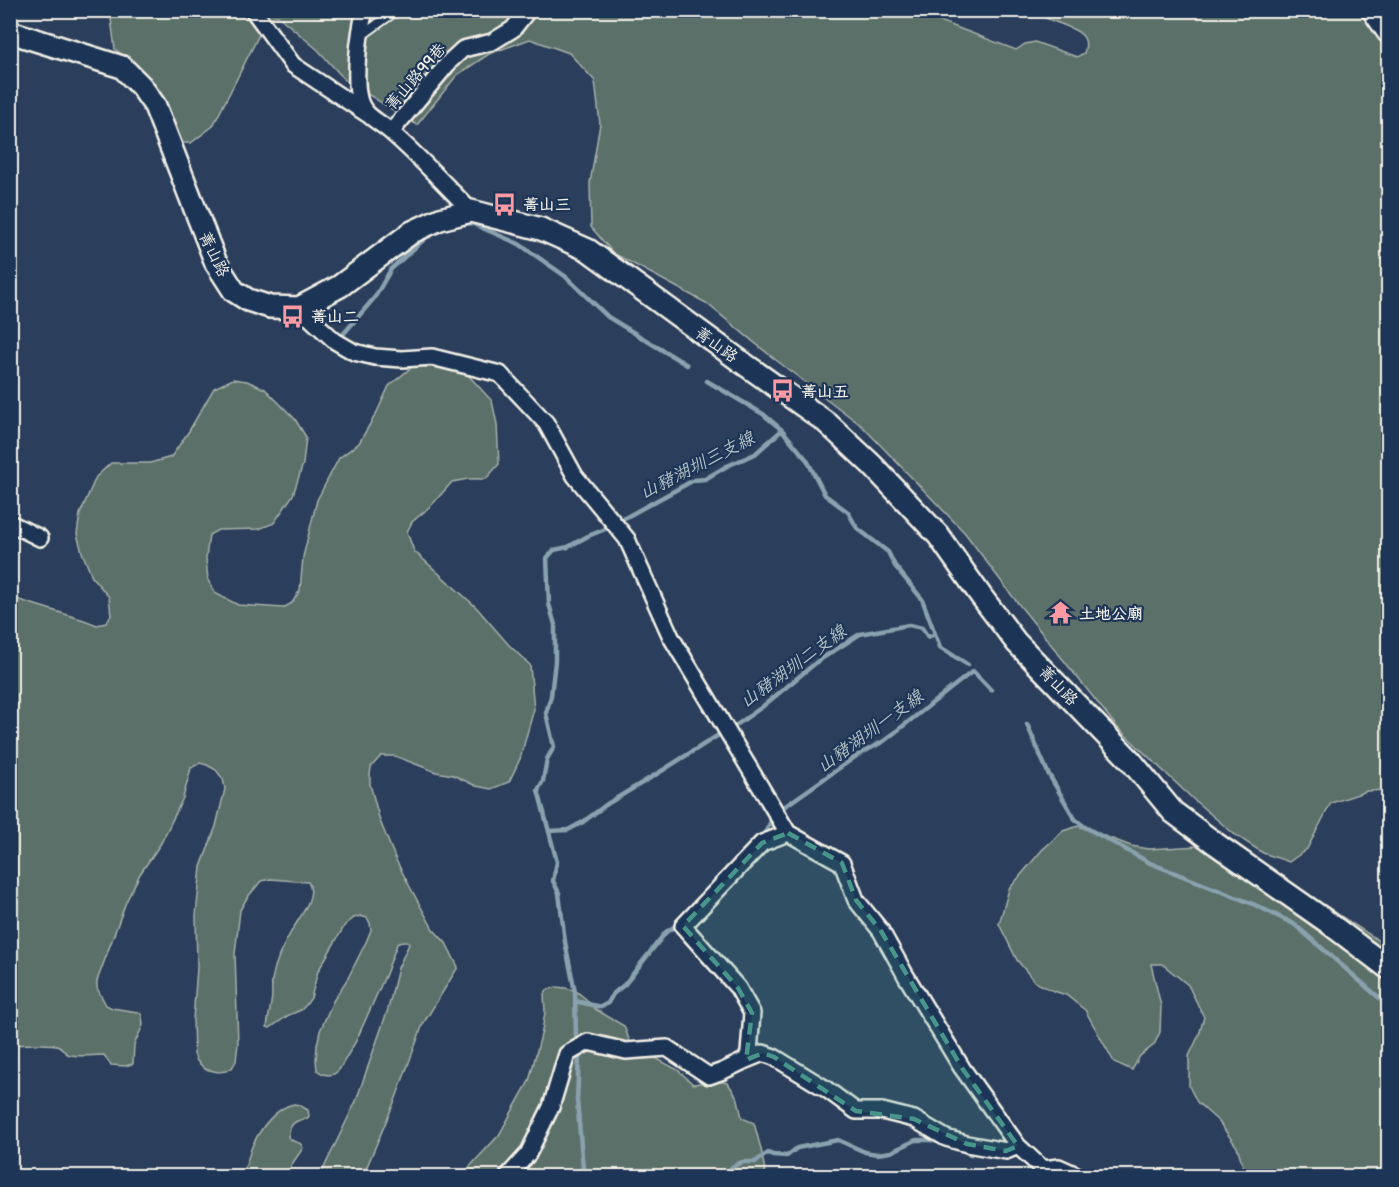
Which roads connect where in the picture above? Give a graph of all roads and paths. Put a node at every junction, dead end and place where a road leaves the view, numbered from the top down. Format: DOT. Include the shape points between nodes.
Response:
graph roads {
  1 [pos="253,10"];
  2 [pos="365,10"];
  3 [pos="397,10"];
  4 [pos="528,10"];
  5 [pos="1373,10"];
  6 [pos="10,32"];
  7 [pos="1389,32"];
  8 [pos="359,37"];
  9 [pos="367,114"];
  10 [pos="391,132"];
  11 [pos="471,210"];
  12 [pos="299,308"];
  13 [pos="10,523"];
  14 [pos="40,538"];
  15 [pos="788,833"];
  16 [pos="1389,968"];
  17 [pos="746,1060"];
  18 [pos="1018,1146"];
  19 [pos="508,1176"];
  20 [pos="1079,1176"];
  1 -- 9 [label="street" via="293,65"];
  2 -- 8 [label="street"];
  3 -- 8 [label="lane"];
  4 -- 10 [label="street, 菁山路99巷" via="513,29 492,42 463,49"];
  5 -- 7 [label="street"];
  6 -- 12 [label="street, 菁山路" via="122,67 155,106 216,263 234,291 270,307"];
  8 -- 9 [label="street" via="357,83"];
  9 -- 10 [label="street"];
  10 -- 11 [label="street"];
  11 -- 12 [label="street" via="412,232 340,286"];
  11 -- 16 [label="street, 菁山路" via="541,229 588,250 826,422 938,535 1016,642 1131,762 1173,812"];
  12 -- 15 [label="street" via="335,341 354,352 402,359 432,357 500,374 546,423 575,476 627,539 671,637"];
  13 -- 14 [label="street"];
  15 -- 17 [label="street" via="762,843 683,926 738,988 752,1013"];
  15 -- 18 [label="street" via="842,863 856,900 881,931 962,1068"];
  17 -- 18 [label="street" via="763,1053 774,1057 856,1111 882,1111 914,1119 946,1138 967,1144 1006,1151"];
  17 -- 19 [label="street" via="709,1076 667,1048 626,1051 588,1042 567,1054 551,1107 528,1154"];
  18 -- 20 [label="street" via="1043,1169 1059,1167"];
}
